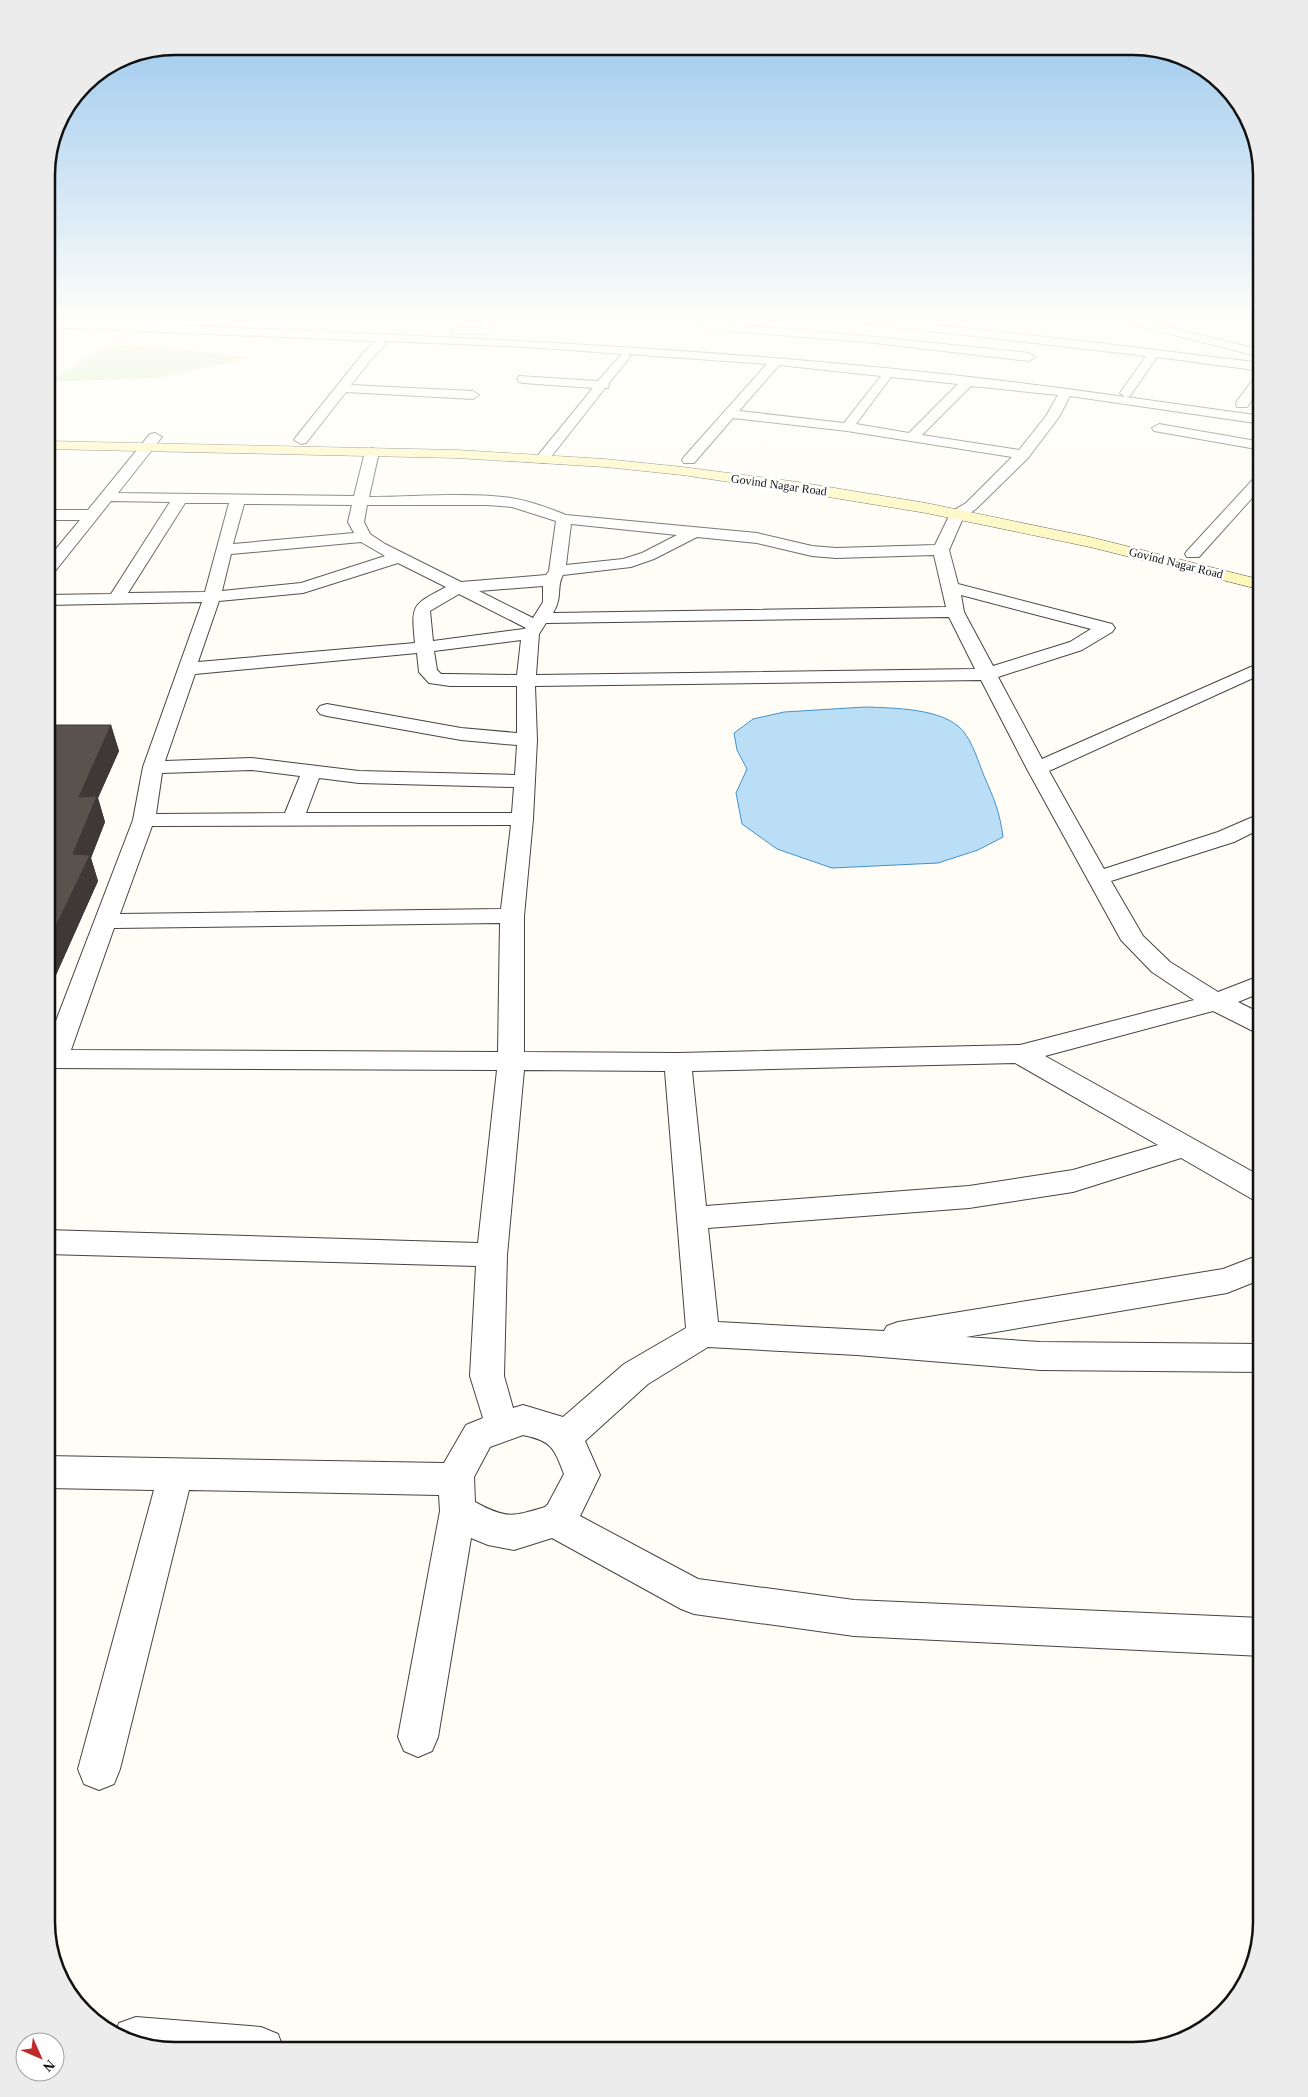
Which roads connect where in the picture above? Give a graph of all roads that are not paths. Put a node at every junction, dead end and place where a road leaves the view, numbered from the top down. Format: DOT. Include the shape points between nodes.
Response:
graph roads {
  1 [pos="318,419"];
  2 [pos="575,419"];
  3 [pos="727,419"];
  4 [pos="775,419"];
  5 [pos="853,419"];
  6 [pos="930,419"];
  7 [pos="1051,419"];
  8 [pos="847,427"];
  9 [pos="1159,428"];
  10 [pos="55,437"];
  11 [pos="912,437"];
  12 [pos="301,440"];
  13 [pos="150,442"];
  14 [pos="1253,444"];
  15 [pos="55,445"];
  16 [pos="372,452"];
  17 [pos="1023,454"];
  18 [pos="545,455"];
  19 [pos="689,460"];
  20 [pos="107,496"];
  21 [pos="1253,496"];
  22 [pos="180,498"];
  23 [pos="238,500"];
  24 [pos="360,501"];
  25 [pos="963,510"];
  26 [pos="55,515"];
  27 [pos="93,516"];
  28 [pos="564,519"];
  29 [pos="696,531"];
  30 [pos="364,537"];
  31 [pos="225,550"];
  32 [pos="941,550"];
  33 [pos="1193,554"];
  34 [pos="399,557"];
  35 [pos="1221,560"];
  36 [pos="55,561"];
  37 [pos="555,576"];
  38 [pos="1253,583"];
  39 [pos="460,588"];
  40 [pos="951,588"];
  41 [pos="212,597"];
  42 [pos="116,598"];
  43 [pos="55,600"];
  44 [pos="955,612"];
  45 [pos="536,626"];
  46 [pos="426,647"];
  47 [pos="187,670"];
  48 [pos="1253,672"];
  49 [pos="987,674"];
  50 [pos="526,681"];
  51 [pos="327,710"];
  52 [pos="526,740"];
  53 [pos="154,767"];
  54 [pos="1037,769"];
  55 [pos="312,770"];
  56 [pos="523,781"];
  57 [pos="522,819"];
  58 [pos="144,820"];
  59 [pos="293,820"];
  60 [pos="1253,824"];
  61 [pos="1098,878"];
  62 [pos="512,916"];
  63 [pos="104,921"];
  64 [pos="1253,987"];
  65 [pos="1216,1002"];
  66 [pos="1253,1020"];
  67 [pos="55,1049"];
  68 [pos="1020,1054"];
  69 [pos="55,1059"];
  70 [pos="511,1062"];
  71 [pos="678,1062"];
  72 [pos="1185,1147"];
  73 [pos="1253,1185"];
  74 [pos="692,1218"];
  75 [pos="55,1242"];
  76 [pos="492,1255"];
  77 [pos="1253,1270"];
  78 [pos="702,1334"];
  79 [pos="858,1342"];
  80 [pos="1253,1358"];
  81 [pos="502,1426"];
  82 [pos="566,1436"];
  83 [pos="55,1472"];
  84 [pos="176,1474"];
  85 [pos="457,1495"];
  86 [pos="555,1520"];
  87 [pos="1253,1637"];
  88 [pos="418,1737"];
  89 [pos="99,1768"];
  1 -- 12 [label="street"];
  2 -- 18 [label="street"];
  3 -- 19 [label="street"];
  4 -- 8 [label="street"];
  5 -- 8 [label="street"];
  6 -- 11 [label="street"];
  7 -- 17 [label="street"];
  8 -- 11 [label="street"];
  9 -- 14 [label="street"];
  10 -- 13 [label="main road, Govind Nagar Road"];
  11 -- 17 [label="street"];
  12 -- 13 [label="main road, Govind Nagar Road"];
  12 -- 18 [label="main road, Govind Nagar Road"];
  13 -- 15 [label="main road, Govind Nagar Road"];
  13 -- 16 [label="main road, Govind Nagar Road"];
  13 -- 20 [label="street"];
  16 -- 18 [label="main road, Govind Nagar Road"];
  16 -- 24 [label="street"];
  17 -- 25 [label="street"];
  18 -- 19 [label="main road, Govind Nagar Road"];
  18 -- 25 [label="main road, Govind Nagar Road" via="721,476 926,508"];
  19 -- 25 [label="main road, Govind Nagar Road" via="803,475"];
  20 -- 22 [label="street"];
  20 -- 27 [label="street"];
  21 -- 33 [label="street"];
  22 -- 23 [label="street"];
  22 -- 42 [label="street"];
  23 -- 24 [label="street"];
  23 -- 31 [label="street"];
  24 -- 28 [label="street" via="512,503"];
  24 -- 30 [label="street" via="356,522"];
  25 -- 32 [label="street"];
  25 -- 33 [label="main road, Govind Nagar Road" via="1102,532"];
  25 -- 38 [label="main road, Govind Nagar Road"];
  26 -- 27 [label="street"];
  27 -- 36 [label="street"];
  28 -- 29 [label="street"];
  28 -- 37 [label="street"];
  29 -- 32 [label="street" via="757,538 812,551 836,553"];
  29 -- 37 [label="street" via="625,564"];
  30 -- 31 [label="street"];
  30 -- 34 [label="street"];
  31 -- 41 [label="street"];
  32 -- 40 [label="street"];
  33 -- 35 [label="main road, Govind Nagar Road"];
  34 -- 39 [label="street"];
  34 -- 41 [label="street" via="303,588"];
  37 -- 39 [label="street"];
  37 -- 45 [label="street" via="551,602"];
  39 -- 45 [label="street"];
  39 -- 46 [label="street" via="422,609"];
  40 -- 44 [label="street"];
  40 -- 49 [label="street" via="1106,628 1076,646"];
  41 -- 42 [label="street"];
  41 -- 47 [label="street"];
  42 -- 43 [label="street"];
  44 -- 45 [label="street"];
  44 -- 49 [label="street"];
  45 -- 46 [label="street"];
  45 -- 50 [label="street"];
  46 -- 47 [label="street"];
  46 -- 50 [label="street" via="428,672 436,679"];
  47 -- 53 [label="street"];
  48 -- 54 [label="street"];
  49 -- 50 [label="street"];
  49 -- 54 [label="street"];
  50 -- 52 [label="street"];
  51 -- 52 [label="street" via="461,734"];
  52 -- 56 [label="street"];
  53 -- 55 [label="street" via="250,764"];
  53 -- 58 [label="street"];
  54 -- 61 [label="street"];
  55 -- 56 [label="street" via="359,777"];
  55 -- 59 [label="street"];
  56 -- 57 [label="street"];
  57 -- 59 [label="street"];
  57 -- 62 [label="street"];
  58 -- 59 [label="street"];
  58 -- 63 [label="street"];
  60 -- 61 [label="street" via="1226,837"];
  61 -- 65 [label="street" via="1133,940 1161,967"];
  62 -- 63 [label="street"];
  62 -- 70 [label="street"];
  63 -- 67 [label="street"];
  64 -- 65 [label="street"];
  65 -- 66 [label="street"];
  65 -- 68 [label="street"];
  68 -- 71 [label="street"];
  68 -- 72 [label="street"];
  69 -- 70 [label="street"];
  70 -- 71 [label="street"];
  70 -- 76 [label="street"];
  71 -- 74 [label="street"];
  72 -- 73 [label="street"];
  72 -- 74 [label="street" via="1073,1180 969,1197"];
  74 -- 78 [label="street"];
  75 -- 76 [label="street"];
  76 -- 81 [label="street" via="487,1376"];
  77 -- 79 [label="street" via="1227,1281"];
  78 -- 79 [label="street"];
  78 -- 82 [label="street" via="636,1374"];
  79 -- 80 [label="street" via="1040,1356"];
  81 -- 82 [label="street" via="523,1420 551,1426"];
  81 -- 85 [label="street" via="478,1436"];
  82 -- 86 [label="street" via="582,1475 562,1516"];
  83 -- 84 [label="street"];
  84 -- 85 [label="street"];
  84 -- 89 [label="street"];
  85 -- 86 [label="street" via="488,1528 514,1533"];
  85 -- 88 [label="street"];
  86 -- 87 [label="street" via="694,1596 854,1618"];
}
